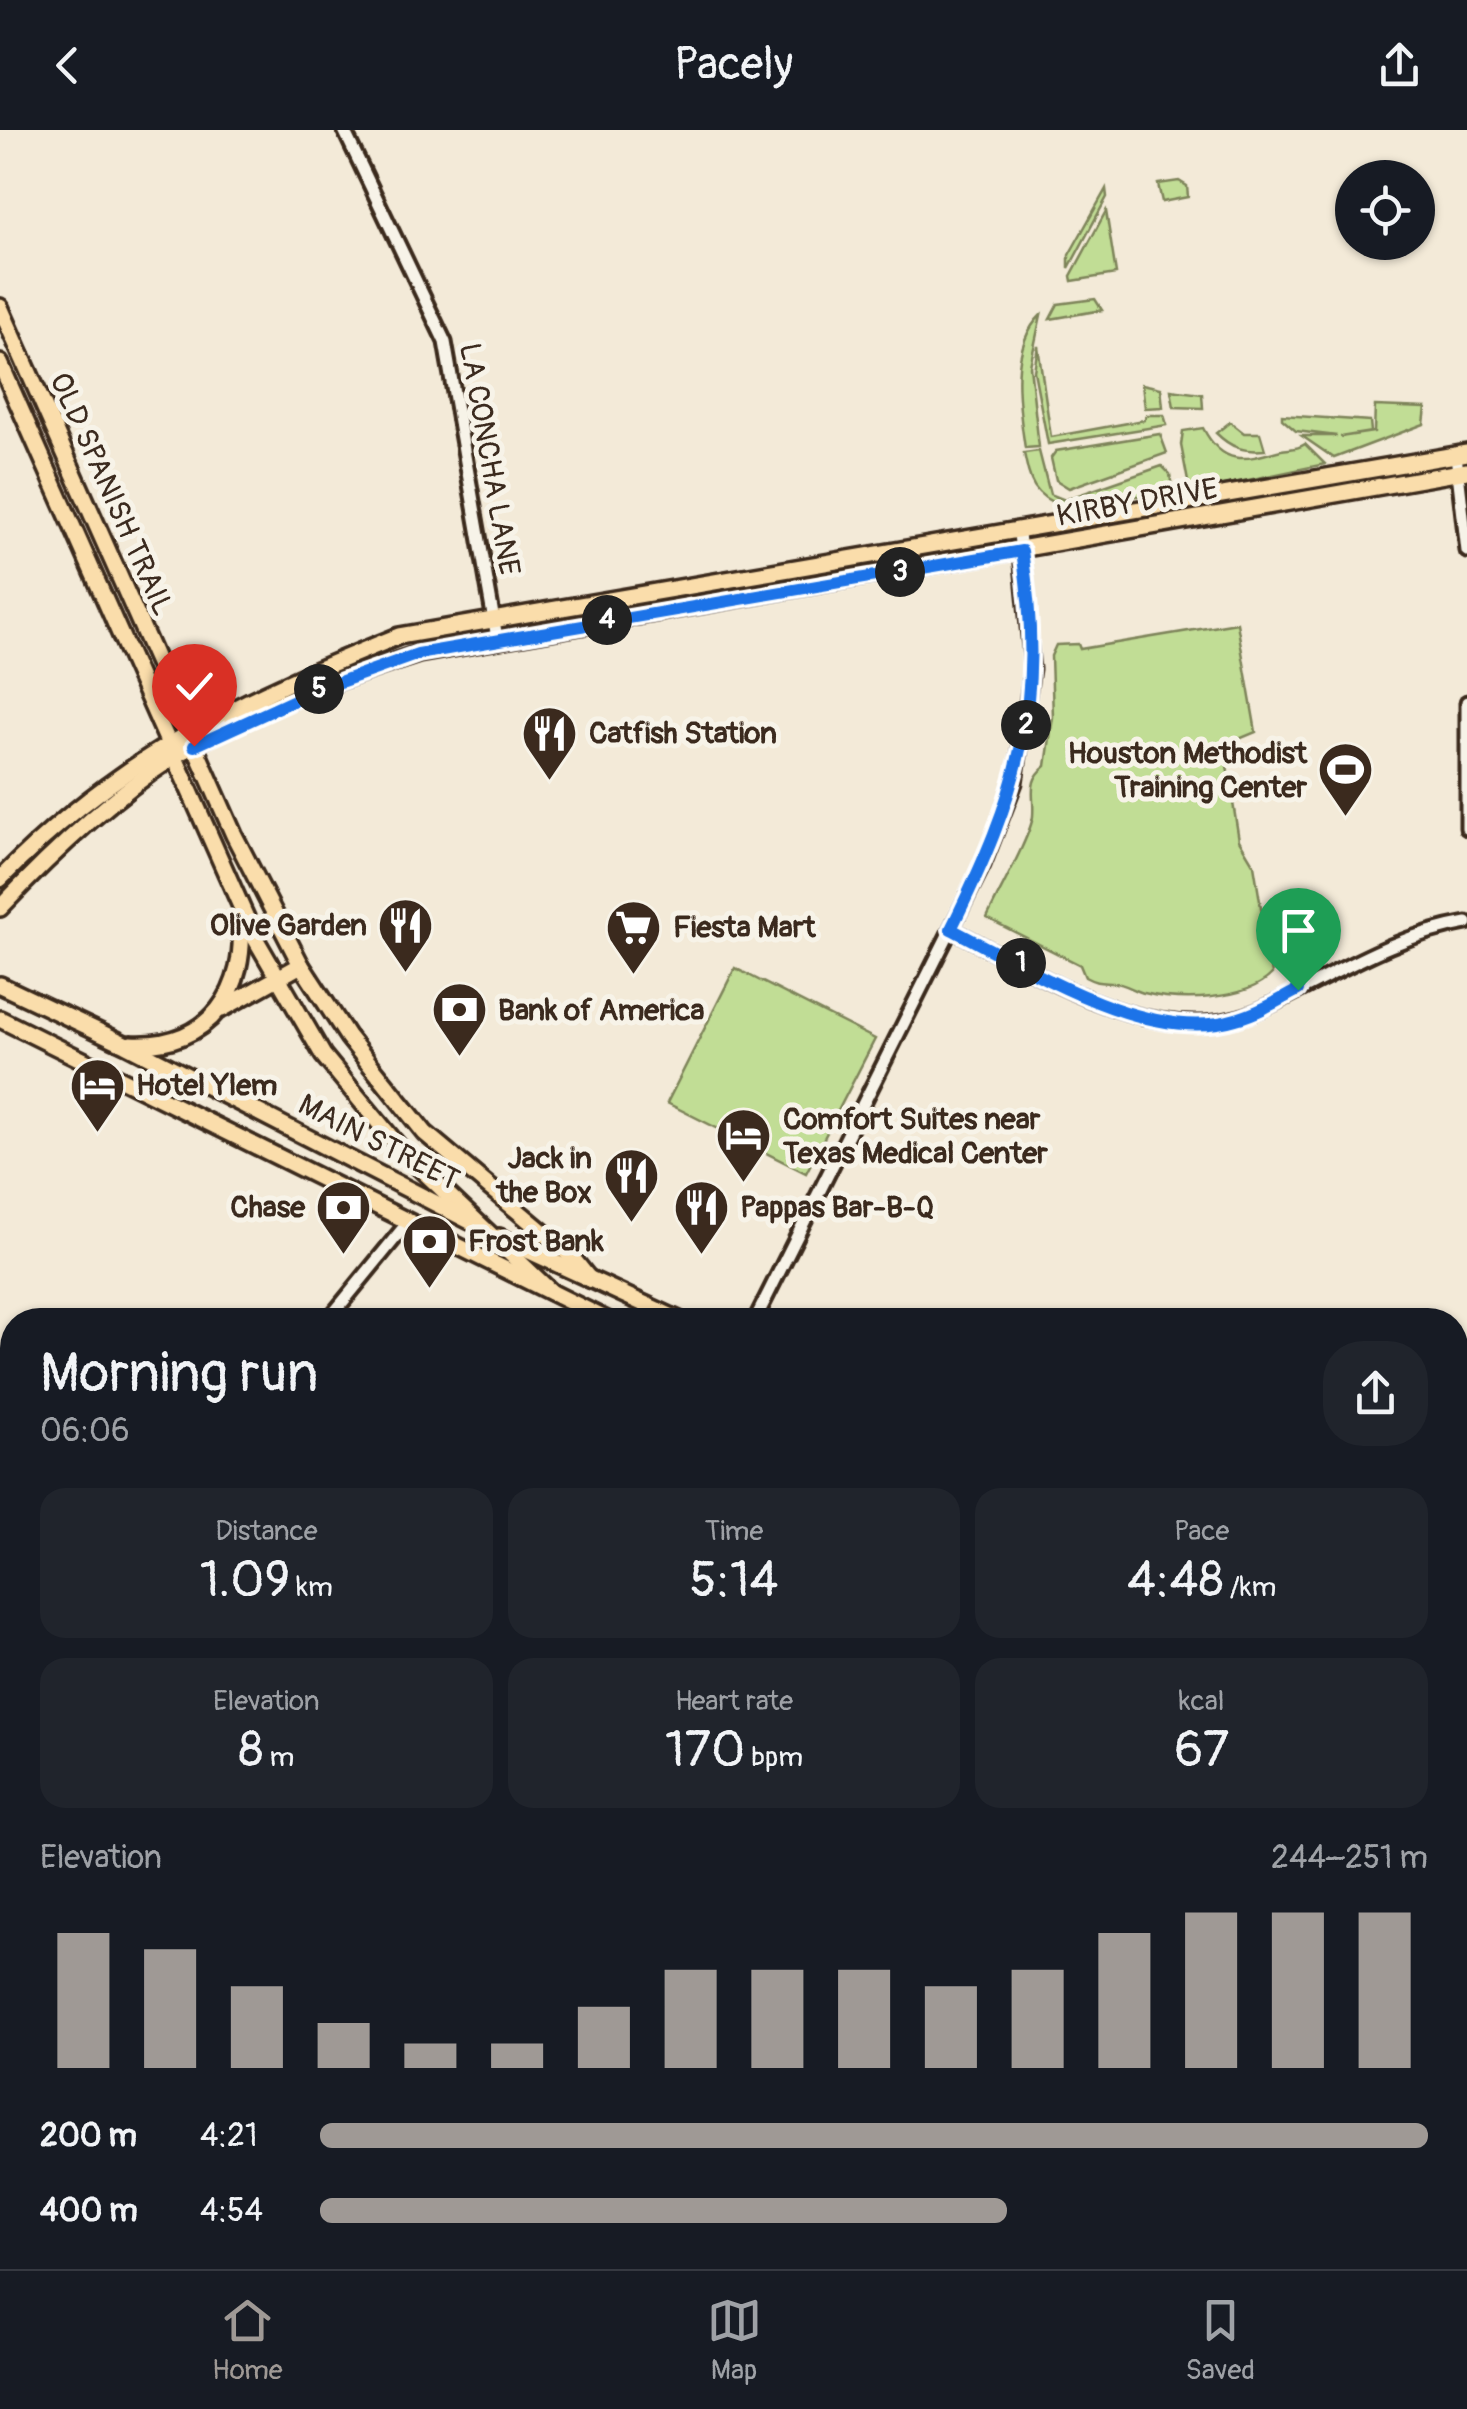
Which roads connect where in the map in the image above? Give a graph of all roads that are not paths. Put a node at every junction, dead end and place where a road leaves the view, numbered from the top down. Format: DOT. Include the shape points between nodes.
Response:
graph roads {
  1 [pos="344,130"];
  2 [pos="0,307"];
  3 [pos="6,337"];
  4 [pos="0,363"];
  5 [pos="43,404"];
  6 [pos="25,414"];
  7 [pos="1462,463"];
  8 [pos="1236,494"];
  9 [pos="84,500"];
  10 [pos="66,510"];
  11 [pos="1238,512"];
  12 [pos="1019,533"];
  13 [pos="1022,551"];
  14 [pos="1467,551"];
  15 [pos="649,592"];
  16 [pos="652,612"];
  17 [pos="493,617"];
  18 [pos="139,622"];
  19 [pos="117,631"];
  20 [pos="497,638"];
  21 [pos="1467,702"];
  22 [pos="191,738"];
  23 [pos="169,750"];
  24 [pos="1467,828"];
  25 [pos="36,844"];
  26 [pos="48,858"];
  27 [pos="0,879"];
  28 [pos="238,898"];
  29 [pos="0,908"];
  30 [pos="1467,922"];
  31 [pos="951,929"];
  32 [pos="301,964"];
  33 [pos="278,979"];
  34 [pos="0,985"];
  35 [pos="216,1012"];
  36 [pos="0,1020"];
  37 [pos="126,1044"];
  38 [pos="425,1133"];
  39 [pos="403,1152"];
  40 [pos="421,1194"];
  41 [pos="409,1221"];
  42 [pos="488,1232"];
  43 [pos="589,1278"];
  44 [pos="552,1292"];
  45 [pos="338,1308"];
  46 [pos="584,1308"];
  47 [pos="653,1308"];
  48 [pos="760,1308"];
  1 -- 17 [label="street, LA CONCHA LANE" via="445,342"];
  2 -- 3 [label="main road, OLD SPANISH TRAIL"];
  3 -- 5 [label="main road, OLD SPANISH TRAIL"];
  4 -- 6 [label="main road, OLD SPANISH TRAIL"];
  5 -- 6 [label="main road"];
  5 -- 9 [label="main road, OLD SPANISH TRAIL"];
  6 -- 10 [label="main road, OLD SPANISH TRAIL"];
  7 -- 8 [label="main road, KIRBY DRIVE"];
  7 -- 11 [label="main road, KIRBY DRIVE"];
  7 -- 14 [label="street"];
  8 -- 11 [label="main road"];
  8 -- 12 [label="main road, KIRBY DRIVE"];
  9 -- 10 [label="main road"];
  9 -- 18 [label="main road, OLD SPANISH TRAIL"];
  10 -- 19 [label="main road, OLD SPANISH TRAIL"];
  11 -- 13 [label="main road, KIRBY DRIVE"];
  12 -- 13 [label="street"];
  12 -- 15 [label="main road, KIRBY DRIVE"];
  13 -- 16 [label="main road, KIRBY DRIVE"];
  13 -- 31 [label="street" via="1032,668 1024,739 1001,822"];
  15 -- 16 [label="main road"];
  15 -- 17 [label="main road, KIRBY DRIVE"];
  16 -- 20 [label="main road, KIRBY DRIVE"];
  17 -- 20 [label="street, LA CONCHA LANE"];
  17 -- 22 [label="main road, KIRBY DRIVE" via="399,636 276,684"];
  18 -- 19 [label="main road"];
  18 -- 22 [label="main road, OLD SPANISH TRAIL"];
  19 -- 23 [label="main road, OLD SPANISH TRAIL"];
  20 -- 22 [label="main road, KIRBY DRIVE" via="418,654"];
  21 -- 24 [label="street"];
  22 -- 23 [label="main road, KIRBY DRIVE"];
  22 -- 32 [label="main road, OLD SPANISH TRAIL"];
  23 -- 25 [label="main road, KIRBY DRIVE"];
  23 -- 26 [label="main road, KIRBY DRIVE"];
  23 -- 28 [label="main road, OLD SPANISH TRAIL"];
  25 -- 26 [label="main road"];
  25 -- 27 [label="main road, KIRBY DRIVE"];
  26 -- 29 [label="main road, KIRBY DRIVE"];
  28 -- 33 [label="main road, OLD SPANISH TRAIL"];
  28 -- 35 [label="main road" via="238,978"];
  30 -- 31 [label="street" via="1404,937 1262,1009 1203,1025 1138,1018"];
  31 -- 48 [label="street"];
  32 -- 33 [label="main road"];
  32 -- 38 [label="main road, OLD SPANISH TRAIL" via="348,1038"];
  33 -- 35 [label="main road"];
  33 -- 39 [label="main road, OLD SPANISH TRAIL" via="323,1056"];
  34 -- 37 [label="main road, MAIN STREET"];
  35 -- 37 [label="main road" via="175,1040"];
  36 -- 41 [label="main road, MAIN STREET"];
  37 -- 40 [label="main road, MAIN STREET"];
  38 -- 39 [label="main road"];
  38 -- 43 [label="main road, OLD SPANISH TRAIL"];
  39 -- 42 [label="main road, OLD SPANISH TRAIL"];
  40 -- 41 [label="main road"];
  40 -- 42 [label="main road, MAIN STREET"];
  41 -- 44 [label="main road, MAIN STREET"];
  41 -- 45 [label="street"];
  42 -- 43 [label="main road, MAIN STREET"];
  42 -- 44 [label="main road, OLD SPANISH TRAIL"];
  43 -- 47 [label="main road, MAIN STREET"];
  44 -- 46 [label="main road, MAIN STREET"];
}
